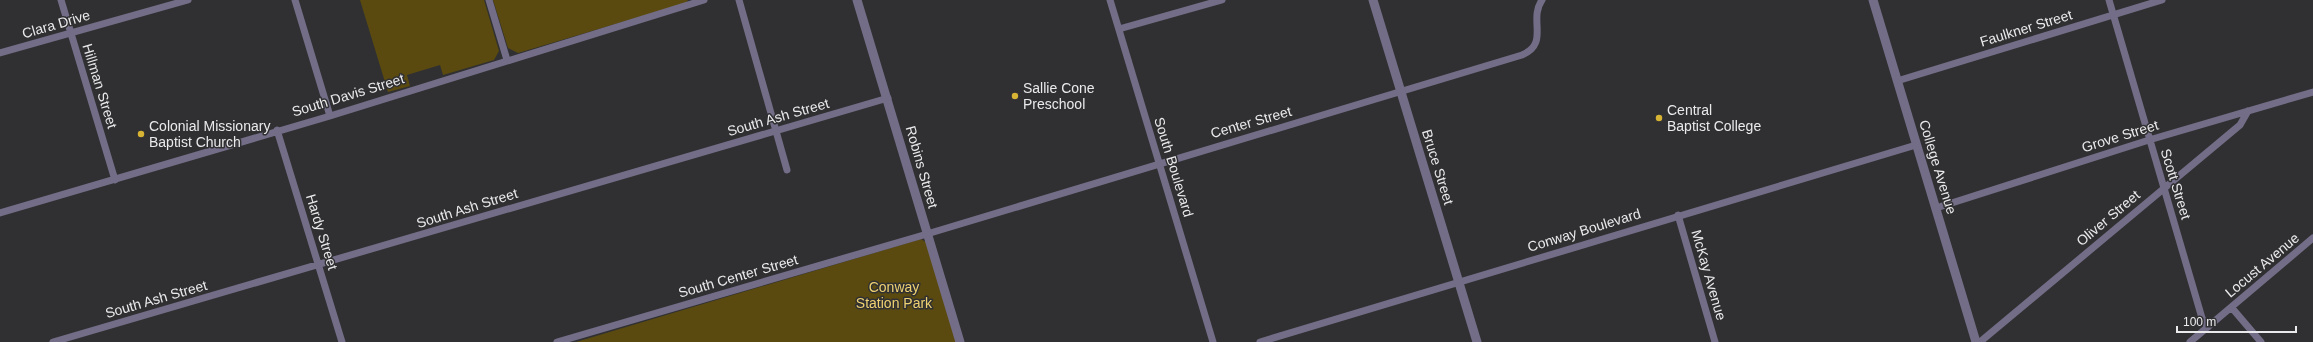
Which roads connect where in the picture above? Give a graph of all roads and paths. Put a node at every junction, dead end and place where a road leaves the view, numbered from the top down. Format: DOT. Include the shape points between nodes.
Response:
graph roads {
  1 [pos="61,0"];
  2 [pos="188,0"];
  3 [pos="295,0"];
  4 [pos="490,0"];
  5 [pos="701,0"];
  6 [pos="739,0"];
  7 [pos="857,0"];
  8 [pos="1110,0"];
  9 [pos="1222,0"];
  10 [pos="1373,0"];
  11 [pos="1542,0"];
  12 [pos="1873,0"];
  13 [pos="2109,0"];
  14 [pos="2162,0"];
  15 [pos="2113,15"];
  16 [pos="1119,29"];
  17 [pos="71,33"];
  18 [pos="0,53"];
  19 [pos="507,60"];
  20 [pos="1897,81"];
  21 [pos="1400,92"];
  22 [pos="2313,92"];
  23 [pos="888,98"];
  24 [pos="2248,111"];
  25 [pos="330,116"];
  26 [pos="277,130"];
  27 [pos="776,132"];
  28 [pos="2149,140"];
  29 [pos="1916,145"];
  30 [pos="1159,163"];
  31 [pos="787,170"];
  32 [pos="115,180"];
  33 [pos="2164,189"];
  34 [pos="1936,208"];
  35 [pos="0,213"];
  36 [pos="1678,215"];
  37 [pos="926,234"];
  38 [pos="2313,238"];
  39 [pos="319,265"];
  40 [pos="1459,283"];
  41 [pos="2232,308"];
  42 [pos="2208,327"];
  43 [pos="53,342"];
  44 [pos="342,342"];
  45 [pos="556,342"];
  46 [pos="960,342"];
  47 [pos="1213,342"];
  48 [pos="1260,342"];
  49 [pos="1477,342"];
  50 [pos="1715,342"];
  51 [pos="1976,342"];
  52 [pos="1980,342"];
  53 [pos="2190,342"];
  54 [pos="2261,342"];
  1 -- 17 [label="street, Hillman Street"];
  2 -- 17 [label="street, Clara Drive"];
  3 -- 25 [label="street"];
  4 -- 19 [label="street"];
  5 -- 19 [label="street, South Davis Street"];
  6 -- 27 [label="street"];
  7 -- 23 [label="street, Robins Street"];
  8 -- 16 [label="street, South Boulevard"];
  9 -- 16 [label="street"];
  10 -- 21 [label="street, Bruce Street"];
  11 -- 21 [label="street, Center Street" via="1538,12 1536,45 1530,52"];
  12 -- 20 [label="street, College Avenue"];
  13 -- 15 [label="street, Scott Street"];
  14 -- 15 [label="street, Faulkner Street"];
  15 -- 20 [label="street, Faulkner Street"];
  15 -- 28 [label="street, Scott Street"];
  16 -- 30 [label="street, South Boulevard"];
  17 -- 18 [label="street, Clara Drive"];
  17 -- 32 [label="street, Hillman Street"];
  19 -- 25 [label="street, South Davis Street"];
  20 -- 29 [label="street, College Avenue"];
  21 -- 30 [label="street, Center Street"];
  21 -- 40 [label="street, Bruce Street"];
  22 -- 24 [label="street, Grove Street"];
  23 -- 27 [label="street, South Ash Street"];
  23 -- 37 [label="street, Robins Street"];
  24 -- 28 [label="street, Grove Street"];
  24 -- 33 [label="street, Oliver Street" via="2240,125"];
  25 -- 26 [label="street, South Davis Street"];
  26 -- 32 [label="street, South Davis Street"];
  26 -- 39 [label="street, Hardy Street"];
  27 -- 31 [label="street"];
  27 -- 39 [label="street, South Ash Street"];
  28 -- 33 [label="street, Scott Street"];
  28 -- 34 [label="street, Grove Street"];
  29 -- 34 [label="street, College Avenue"];
  29 -- 36 [label="street, Conway Boulevard"];
  30 -- 37 [label="street, Center Street"];
  30 -- 47 [label="street, South Boulevard"];
  32 -- 35 [label="street, South Davis Street"];
  33 -- 42 [label="street, Scott Street" via="2202,318"];
  33 -- 52 [label="street, Oliver Street"];
  34 -- 51 [label="street, College Avenue"];
  36 -- 40 [label="street, Conway Boulevard"];
  36 -- 50 [label="street, McKay Avenue"];
  37 -- 45 [label="street, South Center Street"];
  37 -- 46 [label="street, Robins Street"];
  38 -- 41 [label="street, Locust Avenue"];
  39 -- 43 [label="street, South Ash Street"];
  39 -- 44 [label="street, Hardy Street"];
  40 -- 48 [label="street, Conway Boulevard"];
  40 -- 49 [label="street, Bruce Street"];
  41 -- 42 [label="street, Locust Avenue"];
  41 -- 54 [label="street"];
  42 -- 53 [label="street, Locust Avenue"];
}
